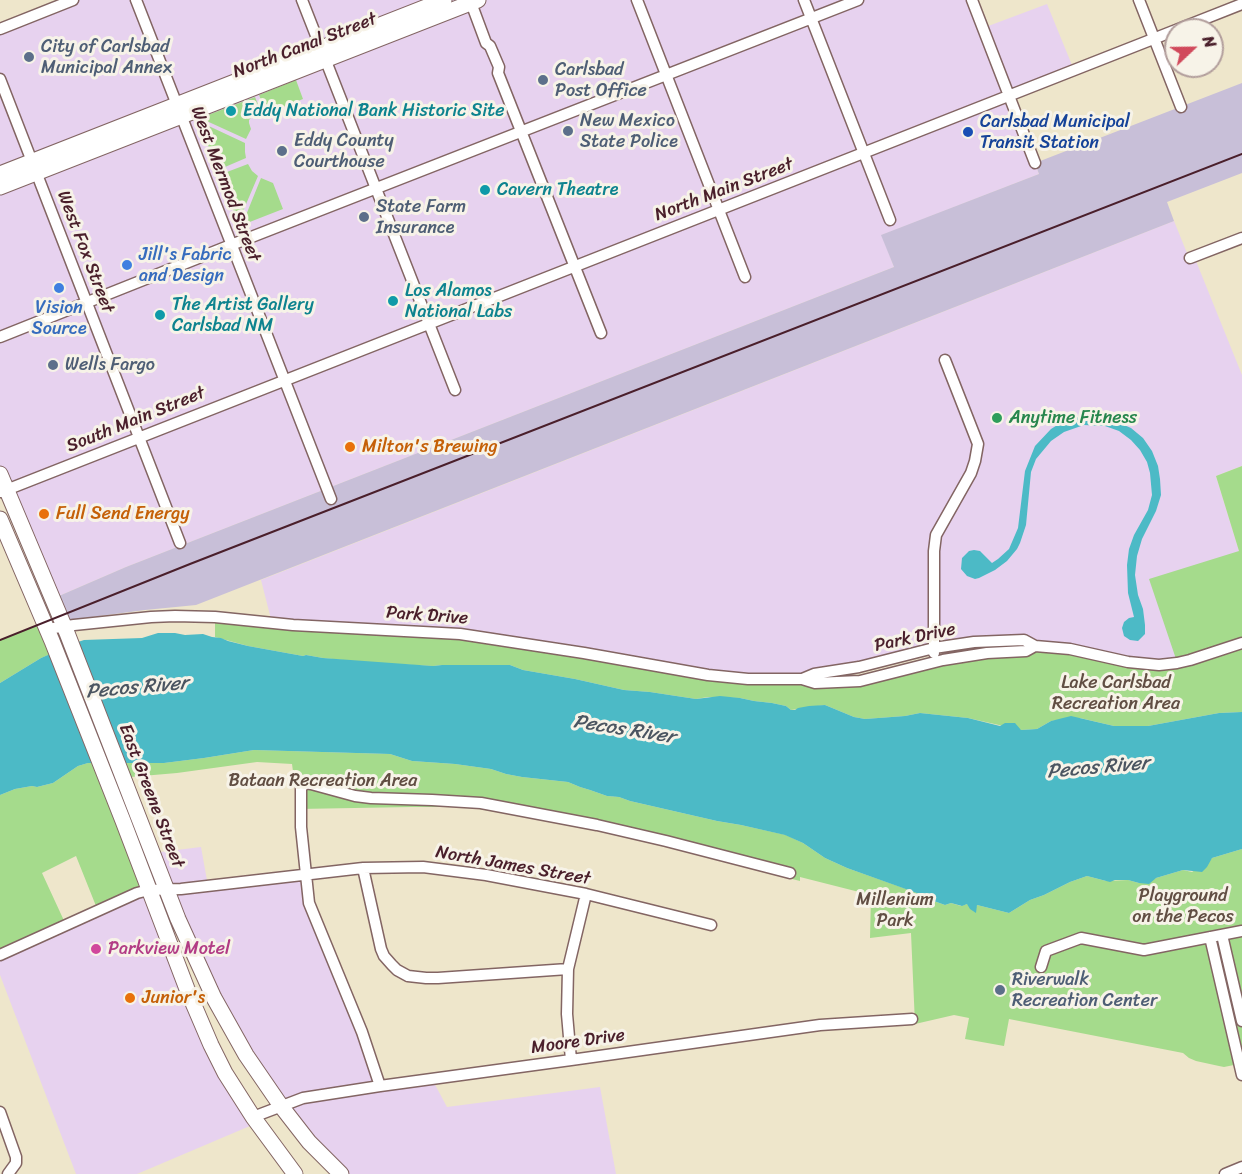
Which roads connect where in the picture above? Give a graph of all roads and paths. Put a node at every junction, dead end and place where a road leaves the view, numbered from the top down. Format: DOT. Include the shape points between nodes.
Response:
graph roads {
  1 [pos="73,0"];
  2 [pos="136,0"];
  3 [pos="302,0"];
  4 [pos="444,0"];
  5 [pos="637,0"];
  6 [pos="804,0"];
  7 [pos="858,0"];
  8 [pos="972,0"];
  9 [pos="1139,0"];
  10 [pos="473,1"];
  11 [pos="1242,4"];
  12 [pos="812,18"];
  13 [pos="1206,18"];
  14 [pos="0,29"];
  15 [pos="1164,35"];
  16 [pos="1154,39"];
  17 [pos="324,54"];
  18 [pos="666,75"];
  19 [pos="0,79"];
  20 [pos="1009,96"];
  21 [pos="1181,107"];
  22 [pos="178,110"];
  23 [pos="521,131"];
  24 [pos="864,153"];
  25 [pos="1035,163"];
  26 [pos="34,167"];
  27 [pos="0,174"];
  28 [pos="0,187"];
  29 [pos="376,188"];
  30 [pos="719,210"];
  31 [pos="890,220"];
  32 [pos="1242,238"];
  33 [pos="231,245"];
  34 [pos="1190,258"];
  35 [pos="574,266"];
  36 [pos="745,277"];
  37 [pos="87,303"];
  38 [pos="428,323"];
  39 [pos="601,333"];
  40 [pos="0,337"];
  41 [pos="945,360"];
  42 [pos="284,380"];
  43 [pos="455,390"];
  44 [pos="139,437"];
  45 [pos="0,474"];
  46 [pos="3,491"];
  47 [pos="331,499"];
  48 [pos="0,519"];
  49 [pos="180,543"];
  50 [pos="47,629"];
  51 [pos="67,632"];
  52 [pos="1242,643"];
  53 [pos="1035,646"];
  54 [pos="934,648"];
  55 [pos="934,662"];
  56 [pos="802,679"];
  57 [pos="121,795"];
  58 [pos="363,868"];
  59 [pos="790,873"];
  60 [pos="306,874"];
  61 [pos="149,890"];
  62 [pos="167,890"];
  63 [pos="586,894"];
  64 [pos="711,925"];
  65 [pos="1242,931"];
  66 [pos="1222,935"];
  67 [pos="1210,937"];
  68 [pos="0,955"];
  69 [pos="1041,967"];
  70 [pos="568,969"];
  71 [pos="207,982"];
  72 [pos="187,989"];
  73 [pos="912,1019"];
  74 [pos="1242,1021"];
  75 [pos="1240,1059"];
  76 [pos="571,1060"];
  77 [pos="1242,1075"];
  78 [pos="380,1086"];
  79 [pos="281,1106"];
  80 [pos="0,1112"];
  81 [pos="253,1117"];
  82 [pos="1242,1167"];
  83 [pos="8,1174"];
  84 [pos="295,1174"];
  85 [pos="341,1174"];
  86 [pos="1225,1174"];
  1 -- 14 [label="street"];
  2 -- 22 [label="street, West Mermod Street"];
  3 -- 17 [label="street"];
  4 -- 17 [label="highway, North Canal Street"];
  5 -- 18 [label="street"];
  6 -- 12 [label="street"];
  7 -- 12 [label="street"];
  8 -- 20 [label="street"];
  9 -- 16 [label="street"];
  10 -- 17 [label="highway, North Canal Street"];
  10 -- 23 [label="street" via="485,48"];
  11 -- 13 [label="street, North Main Street"];
  12 -- 18 [label="street"];
  12 -- 24 [label="street"];
  15 -- 16 [label="street, North Main Street"];
  16 -- 20 [label="street, North Main Street"];
  16 -- 21 [label="street"];
  17 -- 22 [label="highway, North Canal Street"];
  17 -- 29 [label="street"];
  18 -- 23 [label="street"];
  18 -- 30 [label="street"];
  19 -- 26 [label="street, West Fox Street"];
  20 -- 24 [label="street, North Main Street"];
  20 -- 25 [label="street"];
  22 -- 26 [label="highway, North Canal Street"];
  22 -- 33 [label="street, West Mermod Street"];
  23 -- 29 [label="street"];
  23 -- 35 [label="street"];
  24 -- 30 [label="street, North Main Street"];
  24 -- 31 [label="street"];
  26 -- 27 [label="highway"];
  26 -- 28 [label="highway"];
  26 -- 37 [label="street, West Fox Street"];
  29 -- 33 [label="street"];
  29 -- 38 [label="street"];
  30 -- 35 [label="street, North Main Street"];
  30 -- 36 [label="street"];
  32 -- 34 [label="street"];
  33 -- 37 [label="street"];
  33 -- 42 [label="street, West Mermod Street"];
  35 -- 38 [label="street, North Main Street"];
  35 -- 39 [label="street"];
  37 -- 40 [label="street"];
  37 -- 44 [label="street, West Fox Street"];
  38 -- 42 [label="street, North Main Street"];
  38 -- 43 [label="street"];
  41 -- 54 [label="street" via="978,444 971,473 936,536"];
  42 -- 44 [label="street, South Main Street"];
  42 -- 47 [label="street, West Mermod Street"];
  44 -- 46 [label="street, South Main Street"];
  44 -- 49 [label="street, West Fox Street"];
  45 -- 46 [label="highway, East Greene Street"];
  46 -- 51 [label="highway, East Greene Street"];
  48 -- 50 [label="highway, East Greene Street"];
  50 -- 51 [label="street, Park Drive"];
  50 -- 57 [label="highway, East Greene Street"];
  51 -- 56 [label="street, Park Drive" via="151,617 202,617 460,634 708,675"];
  51 -- 57 [label="highway, East Greene Street"];
  52 -- 53 [label="street, Park Drive" via="1190,660 1159,665"];
  53 -- 54 [label="street, Park Drive" via="1024,640 1002,640"];
  53 -- 55 [label="street, Park Drive" via="1026,651"];
  54 -- 55 [label="street"];
  54 -- 56 [label="street, Park Drive"];
  55 -- 56 [label="street, Park Drive" via="860,681 815,683"];
  57 -- 61 [label="highway, East Greene Street"];
  57 -- 62 [label="highway, East Greene Street"];
  58 -- 60 [label="street, North James Street"];
  58 -- 63 [label="street, North James Street" via="454,870"];
  58 -- 70 [label="street" via="381,949 397,970 438,978"];
  59 -- 60 [label="street" via="597,825 481,803 371,798 307,783 301,789"];
  60 -- 62 [label="street, North James Street"];
  60 -- 78 [label="street" via="309,903"];
  61 -- 62 [label="street, North James Street"];
  61 -- 68 [label="street"];
  61 -- 72 [label="highway, East Greene Street"];
  62 -- 71 [label="highway, East Greene Street"];
  63 -- 64 [label="street, North James Street"];
  63 -- 70 [label="street"];
  65 -- 66 [label="street"];
  66 -- 67 [label="street"];
  66 -- 74 [label="street"];
  67 -- 69 [label="street" via="1144,950 1082,938 1046,951"];
  67 -- 75 [label="street"];
  70 -- 76 [label="street"];
  71 -- 72 [label="highway"];
  71 -- 79 [label="highway, East Greene Street" via="246,1055"];
  72 -- 81 [label="highway, East Greene Street" via="218,1059"];
  73 -- 76 [label="street, Moore Drive" via="820,1025"];
  75 -- 77 [label="street"];
  76 -- 78 [label="street, Moore Drive"];
  78 -- 79 [label="street, Moore Drive" via="303,1098"];
  79 -- 81 [label="street, Moore Drive"];
  79 -- 85 [label="highway, East Greene Street"];
  80 -- 83 [label="street" via="16,1157"];
  81 -- 84 [label="highway, East Greene Street"];
  82 -- 86 [label="street"];
}
